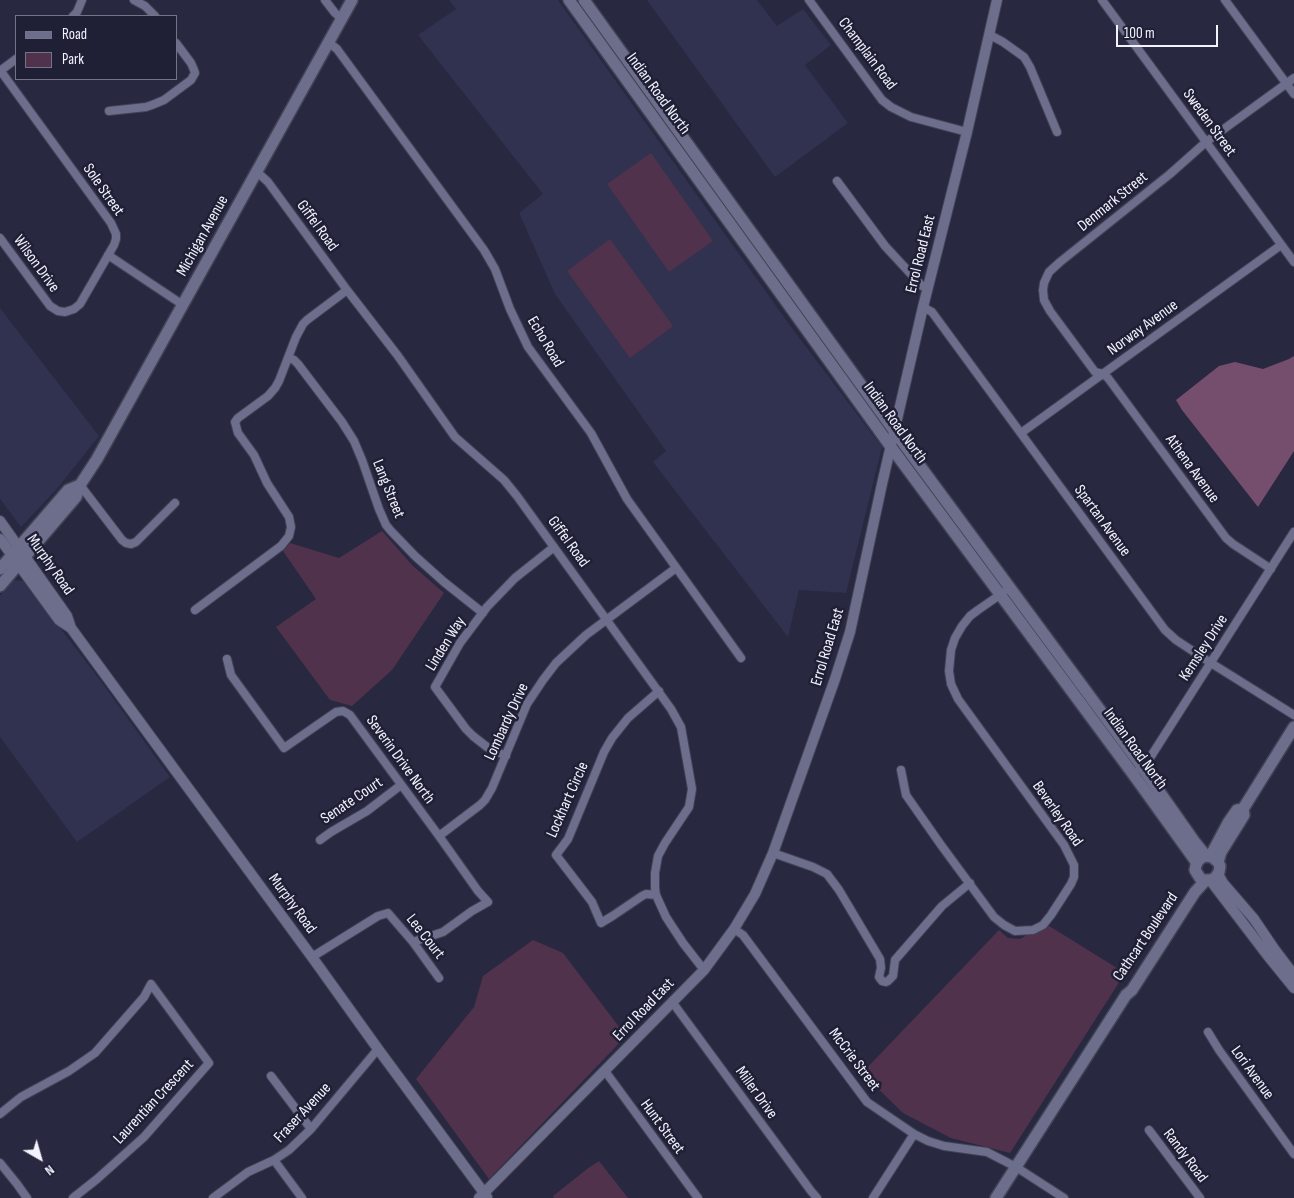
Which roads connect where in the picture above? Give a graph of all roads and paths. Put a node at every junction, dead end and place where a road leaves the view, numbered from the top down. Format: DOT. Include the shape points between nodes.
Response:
graph roads {
  1 [pos="82,0"];
  2 [pos="134,0"];
  3 [pos="325,0"];
  4 [pos="352,0"];
  5 [pos="569,0"];
  6 [pos="584,0"];
  7 [pos="809,0"];
  8 [pos="997,0"];
  9 [pos="1102,0"];
  10 [pos="1225,0"];
  11 [pos="147,3"];
  12 [pos="74,15"];
  13 [pos="154,15"];
  14 [pos="341,18"];
  15 [pos="990,35"];
  16 [pos="328,42"];
  17 [pos="178,46"];
  18 [pos="15,60"];
  19 [pos="0,70"];
  20 [pos="1294,78"];
  21 [pos="1286,84"];
  22 [pos="1294,94"];
  23 [pos="109,111"];
  24 [pos="967,132"];
  25 [pos="1057,132"];
  26 [pos="1206,142"];
  27 [pos="256,172"];
  28 [pos="837,181"];
  29 [pos="0,238"];
  30 [pos="1281,245"];
  31 [pos="108,255"];
  32 [pos="1294,262"];
  33 [pos="928,288"];
  34 [pos="347,290"];
  35 [pos="183,305"];
  36 [pos="923,306"];
  37 [pos="289,358"];
  38 [pos="1103,374"];
  39 [pos="895,432"];
  40 [pos="1021,433"];
  41 [pos="891,447"];
  42 [pos="80,485"];
  43 [pos="175,503"];
  44 [pos="0,521"];
  45 [pos="1294,532"];
  46 [pos="0,539"];
  47 [pos="554,547"];
  48 [pos="15,551"];
  49 [pos="22,561"];
  50 [pos="676,568"];
  51 [pos="0,569"];
  52 [pos="1271,569"];
  53 [pos="0,586"];
  54 [pos="1006,591"];
  55 [pos="195,610"];
  56 [pos="483,613"];
  57 [pos="606,620"];
  58 [pos="740,658"];
  59 [pos="227,659"];
  60 [pos="1211,663"];
  61 [pos="659,691"];
  62 [pos="1294,715"];
  63 [pos="1294,727"];
  64 [pos="506,756"];
  65 [pos="901,770"];
  66 [pos="1138,770"];
  67 [pos="401,785"];
  68 [pos="439,836"];
  69 [pos="320,840"];
  70 [pos="773,853"];
  71 [pos="1208,868"];
  72 [pos="970,883"];
  73 [pos="656,895"];
  74 [pos="734,929"];
  75 [pos="413,942"];
  76 [pos="312,958"];
  77 [pos="704,970"];
  78 [pos="1294,974"];
  79 [pos="438,978"];
  80 [pos="1294,988"];
  81 [pos="673,1002"];
  82 [pos="1208,1032"];
  83 [pos="378,1050"];
  84 [pos="605,1072"];
  85 [pos="271,1076"];
  86 [pos="0,1114"];
  87 [pos="311,1129"];
  88 [pos="1149,1130"];
  89 [pos="914,1134"];
  90 [pos="1294,1154"];
  91 [pos="274,1160"];
  92 [pos="0,1163"];
  93 [pos="1016,1167"];
  94 [pos="484,1196"];
  95 [pos="27,1198"];
  96 [pos="73,1198"];
  97 [pos="213,1198"];
  98 [pos="302,1198"];
  99 [pos="698,1198"];
  100 [pos="817,1198"];
  101 [pos="872,1198"];
  102 [pos="996,1198"];
  103 [pos="1064,1198"];
  104 [pos="1200,1198"];
  1 -- 12 [label="street"];
  2 -- 11 [label="street"];
  3 -- 14 [label="street"];
  4 -- 14 [label="main road, Michigan Avenue"];
  5 -- 41 [label="main road, Indian Road North"];
  6 -- 39 [label="main road, Indian Road North"];
  7 -- 24 [label="street, Champlain Road" via="882,100 911,117"];
  8 -- 15 [label="street, Errol Road East"];
  9 -- 26 [label="street, Sweden Street"];
  10 -- 21 [label="street"];
  11 -- 13 [label="street"];
  14 -- 16 [label="main road, Michigan Avenue"];
  15 -- 24 [label="street, Errol Road East"];
  15 -- 25 [label="street" via="1024,58"];
  16 -- 27 [label="main road, Michigan Avenue"];
  16 -- 50 [label="street, Echo Road" via="337,49 484,250 528,347 591,433 627,499"];
  17 -- 23 [label="street" via="194,70 191,80 146,107"];
  18 -- 19 [label="street"];
  19 -- 31 [label="street, Sole Street" via="111,223 116,239"];
  20 -- 21 [label="street, Denmark Street"];
  21 -- 22 [label="street"];
  21 -- 26 [label="street, Denmark Street"];
  24 -- 33 [label="street, Errol Road East"];
  26 -- 30 [label="street, Sweden Street"];
  26 -- 38 [label="street, Denmark Street" via="1060,262 1049,272 1044,283 1044,300 1050,311 1095,372"];
  27 -- 34 [label="street, Giffel Road" via="268,182"];
  27 -- 35 [label="main road, Michigan Avenue"];
  28 -- 33 [label="street" via="885,246 922,286"];
  29 -- 31 [label="street, Wilson Drive" via="50,306 58,311 65,312 80,304"];
  30 -- 32 [label="street, Sweden Street"];
  30 -- 38 [label="street, Norway Avenue"];
  31 -- 35 [label="street"];
  33 -- 36 [label="street, Errol Road East"];
  34 -- 37 [label="street" via="303,324"];
  34 -- 47 [label="street, Giffel Road" via="455,437 504,480"];
  35 -- 42 [label="main road, Michigan Avenue"];
  36 -- 39 [label="street, Errol Road East"];
  36 -- 40 [label="street, Spartan Avenue" via="932,312"];
  37 -- 55 [label="street" via="275,388 235,422 238,433 289,517 289,536 281,546"];
  37 -- 56 [label="street, Lang Street" via="298,364 354,441 386,525 436,575"];
  38 -- 40 [label="street, Norway Avenue"];
  38 -- 52 [label="street, Athena Avenue" via="1226,538"];
  39 -- 41 [label="street, Errol Road East"];
  39 -- 54 [label="main road, Indian Road North"];
  40 -- 60 [label="street, Spartan Avenue" via="1165,630"];
  41 -- 54 [label="main road, Indian Road North"];
  41 -- 70 [label="street, Errol Road East" via="850,632"];
  42 -- 43 [label="street" via="122,540 131,544"];
  42 -- 48 [label="main road, Michigan Avenue" via="68,490"];
  42 -- 49 [label="main road, Michigan Avenue" via="76,497"];
  44 -- 48 [label="street, Murphy Road"];
  45 -- 52 [label="street, Kemsley Drive"];
  46 -- 48 [label="street, Murphy Road"];
  47 -- 56 [label="street, Linden Way" via="515,578"];
  47 -- 57 [label="street, Giffel Road"];
  48 -- 49 [label="street, Murphy Road"];
  48 -- 51 [label="main road, Michigan Avenue"];
  49 -- 53 [label="main road, Michigan Avenue"];
  49 -- 76 [label="street, Murphy Road" via="67,616 71,628"];
  50 -- 57 [label="street, Lombardy Drive"];
  50 -- 58 [label="street, Echo Road"];
  52 -- 60 [label="street, Kemsley Drive"];
  54 -- 66 [label="main road, Indian Road North"];
  54 -- 72 [label="street, Beverley Road" via="970,616 958,631 949,658 951,684 962,705 1064,845 1075,870 1071,884 1047,920 1038,928 1027,931 1015,930 994,917"];
  56 -- 64 [label="street, Linden Way" via="460,643 435,687 466,729 487,747"];
  57 -- 61 [label="street, Giffel Road"];
  57 -- 64 [label="street, Lombardy Drive" via="575,644 549,672 527,704"];
  59 -- 67 [label="street, Severin Drive North" via="231,675 284,748 340,710 354,720"];
  60 -- 62 [label="street, Spartan Avenue"];
  60 -- 66 [label="street, Kemsley Drive" via="1148,761"];
  61 -- 73 [label="street, Giffel Road" via="682,727 692,789 689,807 658,856"];
  61 -- 73 [label="street, Lockhart Circle" via="628,718 612,738 568,839 556,856 592,902 601,923 642,896"];
  63 -- 71 [label="main road, Cathcart Boulevard" via="1243,809 1237,810 1228,823"];
  64 -- 68 [label="street, Lombardy Drive" via="485,800"];
  65 -- 72 [label="street, Beverley Road" via="906,795"];
  66 -- 71 [label="main road, Indian Road North"];
  67 -- 68 [label="street, Severin Drive North"];
  67 -- 69 [label="street, Senate Court"];
  68 -- 75 [label="street, Severin Drive North" via="488,902 443,932"];
  70 -- 72 [label="street" via="827,874 880,959 879,977 886,982 893,976 895,960 942,906"];
  70 -- 74 [label="street, Errol Road East" via="755,894"];
  71 -- 78 [label="street, Indian Road North" via="1254,919"];
  71 -- 80 [label="street, Indian Road North"];
  71 -- 93 [label="main road, Cathcart Boulevard" via="1126,988 1126,995"];
  73 -- 77 [label="street, Giffel Road" via="666,917"];
  74 -- 77 [label="street, Errol Road East"];
  74 -- 89 [label="street, McCrie Street" via="743,934 867,1102"];
  75 -- 76 [label="street, Lee Court" via="388,913 378,916"];
  75 -- 79 [label="street, Lee Court"];
  76 -- 83 [label="street, Murphy Road"];
  77 -- 81 [label="street, Errol Road East"];
  81 -- 84 [label="street, Errol Road East"];
  81 -- 100 [label="street, Miller Drive"];
  82 -- 90 [label="street, Lori Avenue"];
  83 -- 87 [label="street, Fraser Avenue"];
  83 -- 94 [label="street, Murphy Road"];
  84 -- 94 [label="street, Errol Road East"];
  84 -- 99 [label="street, Hunt Street"];
  85 -- 87 [label="street"];
  86 -- 96 [label="street, Laurentian Crescent" via="21,1097 69,1071 94,1053 144,997 151,984 209,1063 144,1137"];
  87 -- 91 [label="street, Fraser Avenue"];
  88 -- 104 [label="street, Randy Road"];
  89 -- 93 [label="street, McCrie Street" via="944,1146 987,1152"];
  89 -- 101 [label="street"];
  91 -- 97 [label="street, Fraser Avenue" via="248,1172"];
  91 -- 98 [label="street"];
  92 -- 95 [label="street"];
  93 -- 102 [label="main road, Cathcart Boulevard"];
  93 -- 103 [label="street, McCrie Street"];
}
